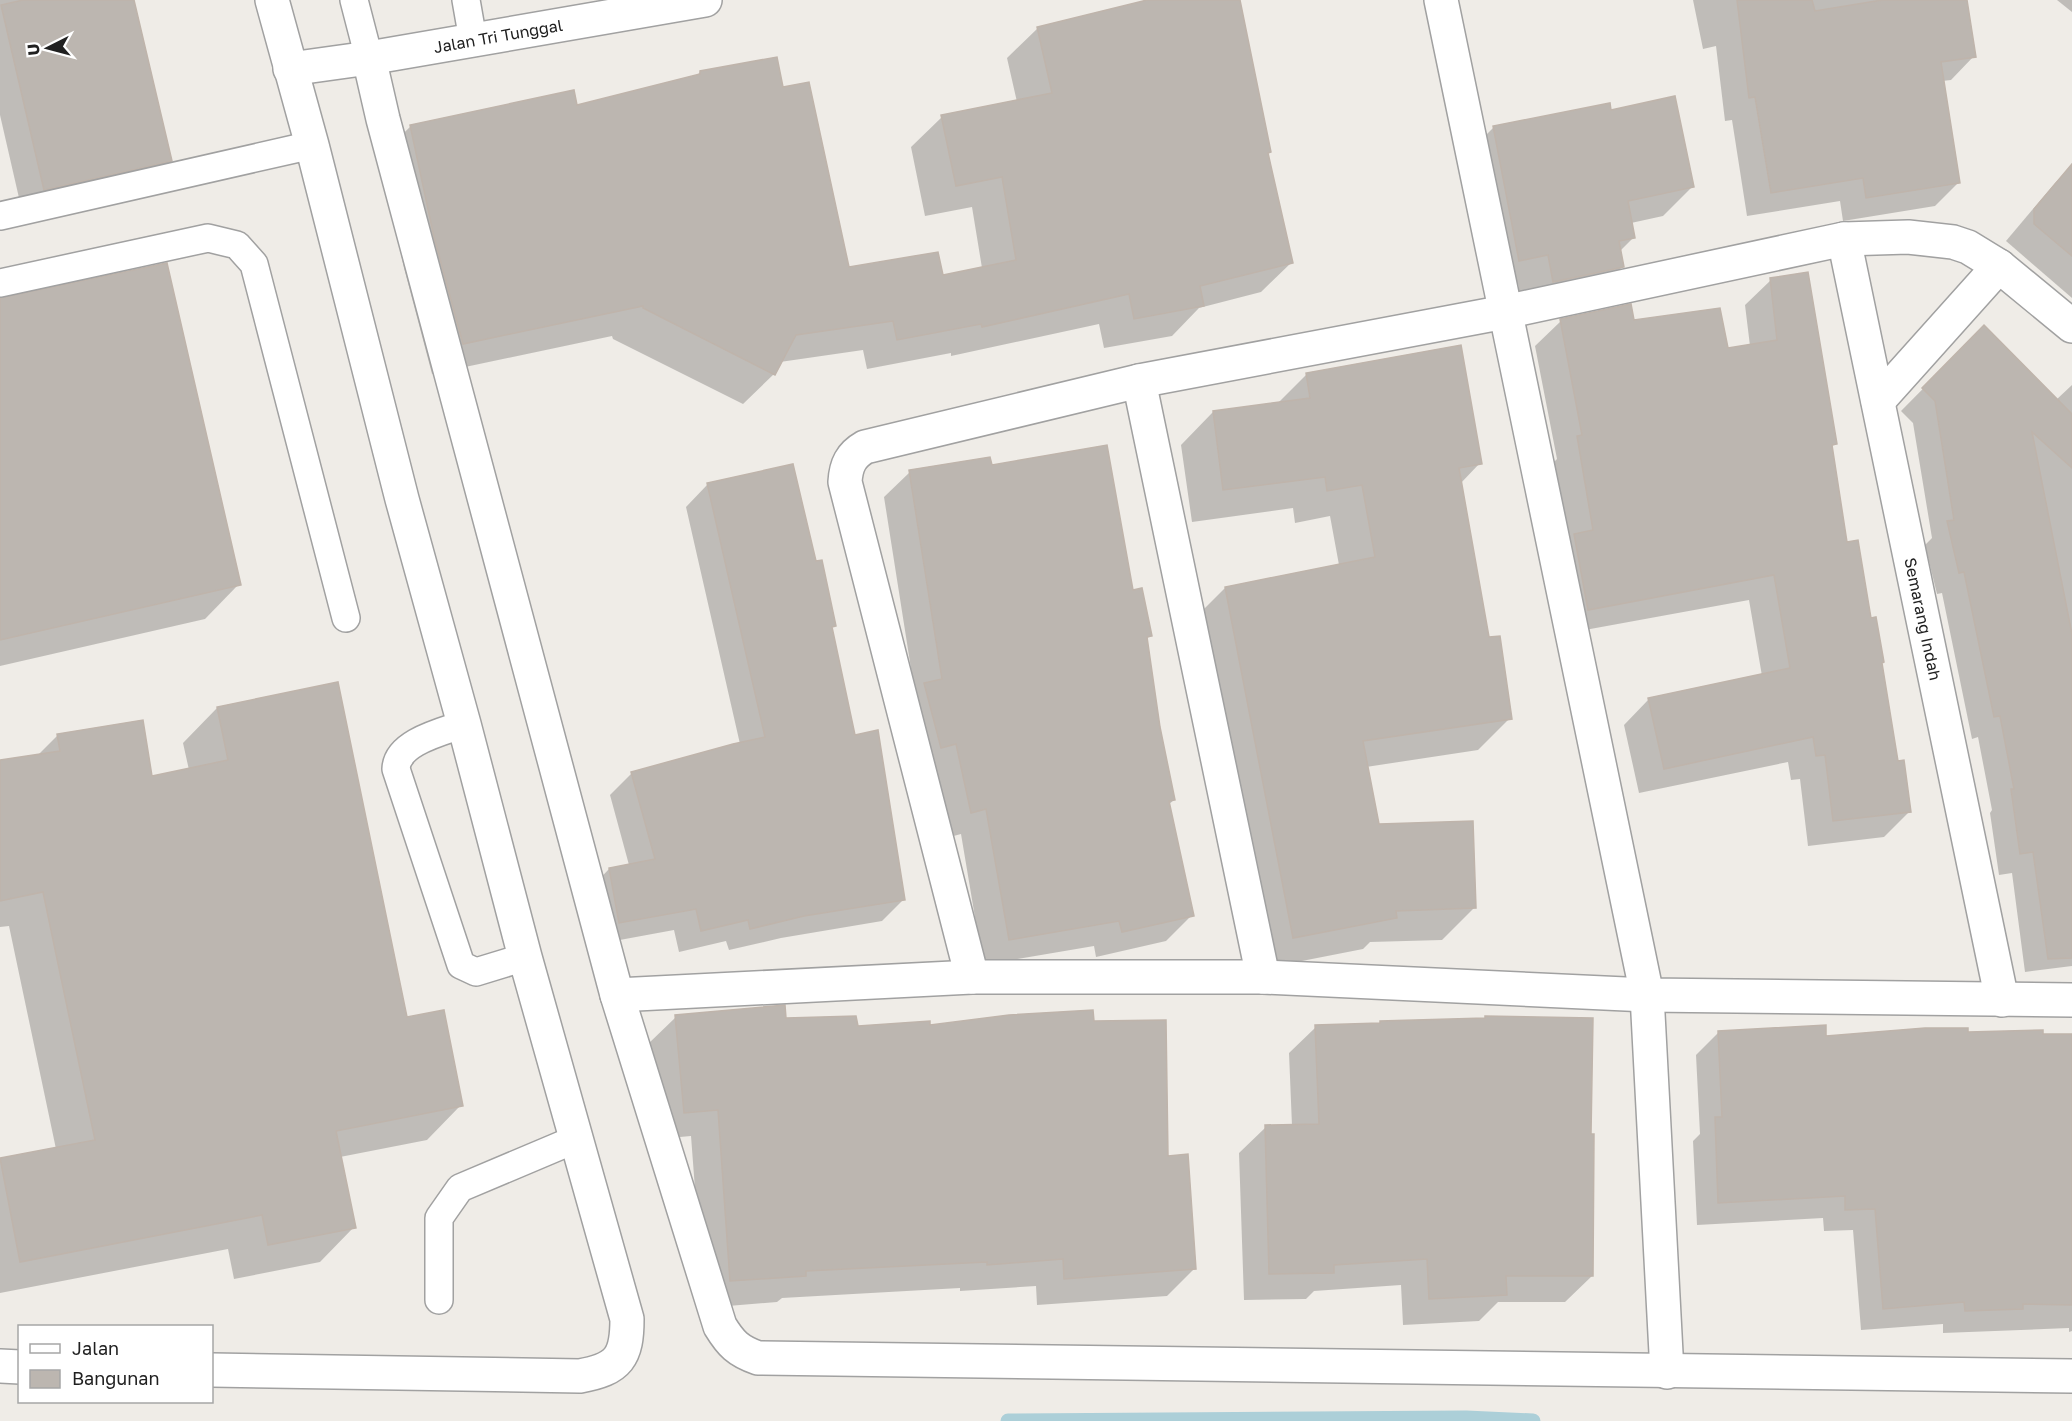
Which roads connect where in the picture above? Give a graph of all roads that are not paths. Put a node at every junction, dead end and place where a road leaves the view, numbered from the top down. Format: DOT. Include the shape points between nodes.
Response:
graph roads {
  1 [pos="272,0"];
  2 [pos="354,0"];
  3 [pos="466,0"];
  4 [pos="705,0"];
  5 [pos="1440,0"];
  6 [pos="473,40"];
  7 [pos="369,58"];
  8 [pos="291,69"];
  9 [pos="312,145"];
  10 [pos="0,216"];
  11 [pos="1844,239"];
  12 [pos="1999,266"];
  13 [pos="0,283"];
  14 [pos="1505,312"];
  15 [pos="2072,326"];
  16 [pos="1138,381"];
  17 [pos="1878,401"];
  18 [pos="346,618"];
  19 [pos="464,724"];
  20 [pos="525,957"];
  21 [pos="1263,977"];
  22 [pos="972,978"];
  23 [pos="617,995"];
  24 [pos="1647,995"];
  25 [pos="2002,999"];
  26 [pos="2072,1000"];
  27 [pos="576,1139"];
  28 [pos="439,1300"];
  29 [pos="0,1366"];
  30 [pos="18,1367"];
  31 [pos="213,1370"];
  32 [pos="1667,1372"];
  33 [pos="2072,1376"];
  1 -- 8 [label="street"];
  2 -- 7 [label="lane"];
  3 -- 6 [label="lane"];
  4 -- 6 [label="street, Jalan Tri Tunggal"];
  5 -- 14 [label="street"];
  6 -- 7 [label="street, Jalan Tri Tunggal"];
  7 -- 8 [label="street, Jalan Tri Tunggal"];
  7 -- 23 [label="street"];
  8 -- 9 [label="street"];
  9 -- 10 [label="lane"];
  9 -- 19 [label="street"];
  11 -- 12 [label="street" via="1908,237 1953,242"];
  11 -- 14 [label="street"];
  11 -- 17 [label="street, Semarang Indah"];
  12 -- 15 [label="street"];
  12 -- 17 [label="street"];
  13 -- 18 [label="lane" via="208,238 237,245 254,264"];
  14 -- 16 [label="street"];
  14 -- 24 [label="street"];
  16 -- 21 [label="street"];
  16 -- 22 [label="street" via="865,447 851,458 845,471"];
  17 -- 25 [label="street, Semarang Indah"];
  19 -- 20 [label="street"];
  19 -- 20 [label="lane" via="404,749 396,770 461,965 476,972"];
  20 -- 27 [label="street"];
  21 -- 22 [label="street"];
  21 -- 24 [label="street"];
  22 -- 23 [label="street"];
  23 -- 32 [label="street" via="720,1326 742,1353 758,1358"];
  24 -- 25 [label="street"];
  24 -- 32 [label="street"];
  25 -- 26 [label="street"];
  27 -- 28 [label="lane" via="460,1188 439,1218"];
  27 -- 31 [label="street" via="627,1318 625,1348 606,1369 580,1376"];
  29 -- 30 [label="street"];
  32 -- 33 [label="street"];
}
